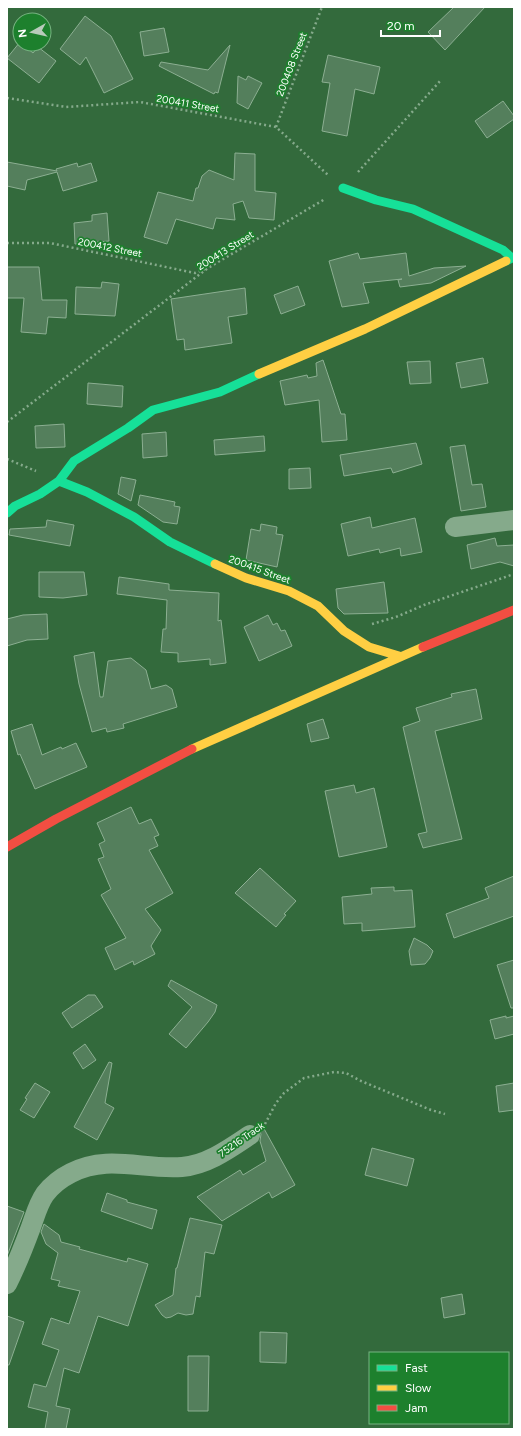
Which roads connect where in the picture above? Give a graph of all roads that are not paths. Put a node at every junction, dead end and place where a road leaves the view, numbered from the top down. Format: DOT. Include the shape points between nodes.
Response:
graph roads {
  1 [pos="343,188"];
  2 [pos="59,481"];
  3 [pos="7,513"];
  4 [pos="514,520"];
  5 [pos="455,527"];
  6 [pos="514,610"];
  7 [pos="399,656"];
  8 [pos="7,847"];
  9 [pos="250,1135"];
  10 [pos="7,1284"];
  1 -- 2 [label="street" via="376,200 413,209 504,250 512,258 365,329 220,392 153,410 74,461"];
  2 -- 3 [label="street"];
  2 -- 7 [label="street, 200415 Street" via="87,492 134,517 170,542 213,563 246,578 289,591 318,606 344,631 369,647"];
  4 -- 5 [label="street"];
  6 -- 7 [label="street"];
  7 -- 8 [label="street" via="208,741"];
  9 -- 10 [label="street, 75216 Track" via="210,1160 182,1167 104,1163 77,1169 61,1178 40,1202"];
}
